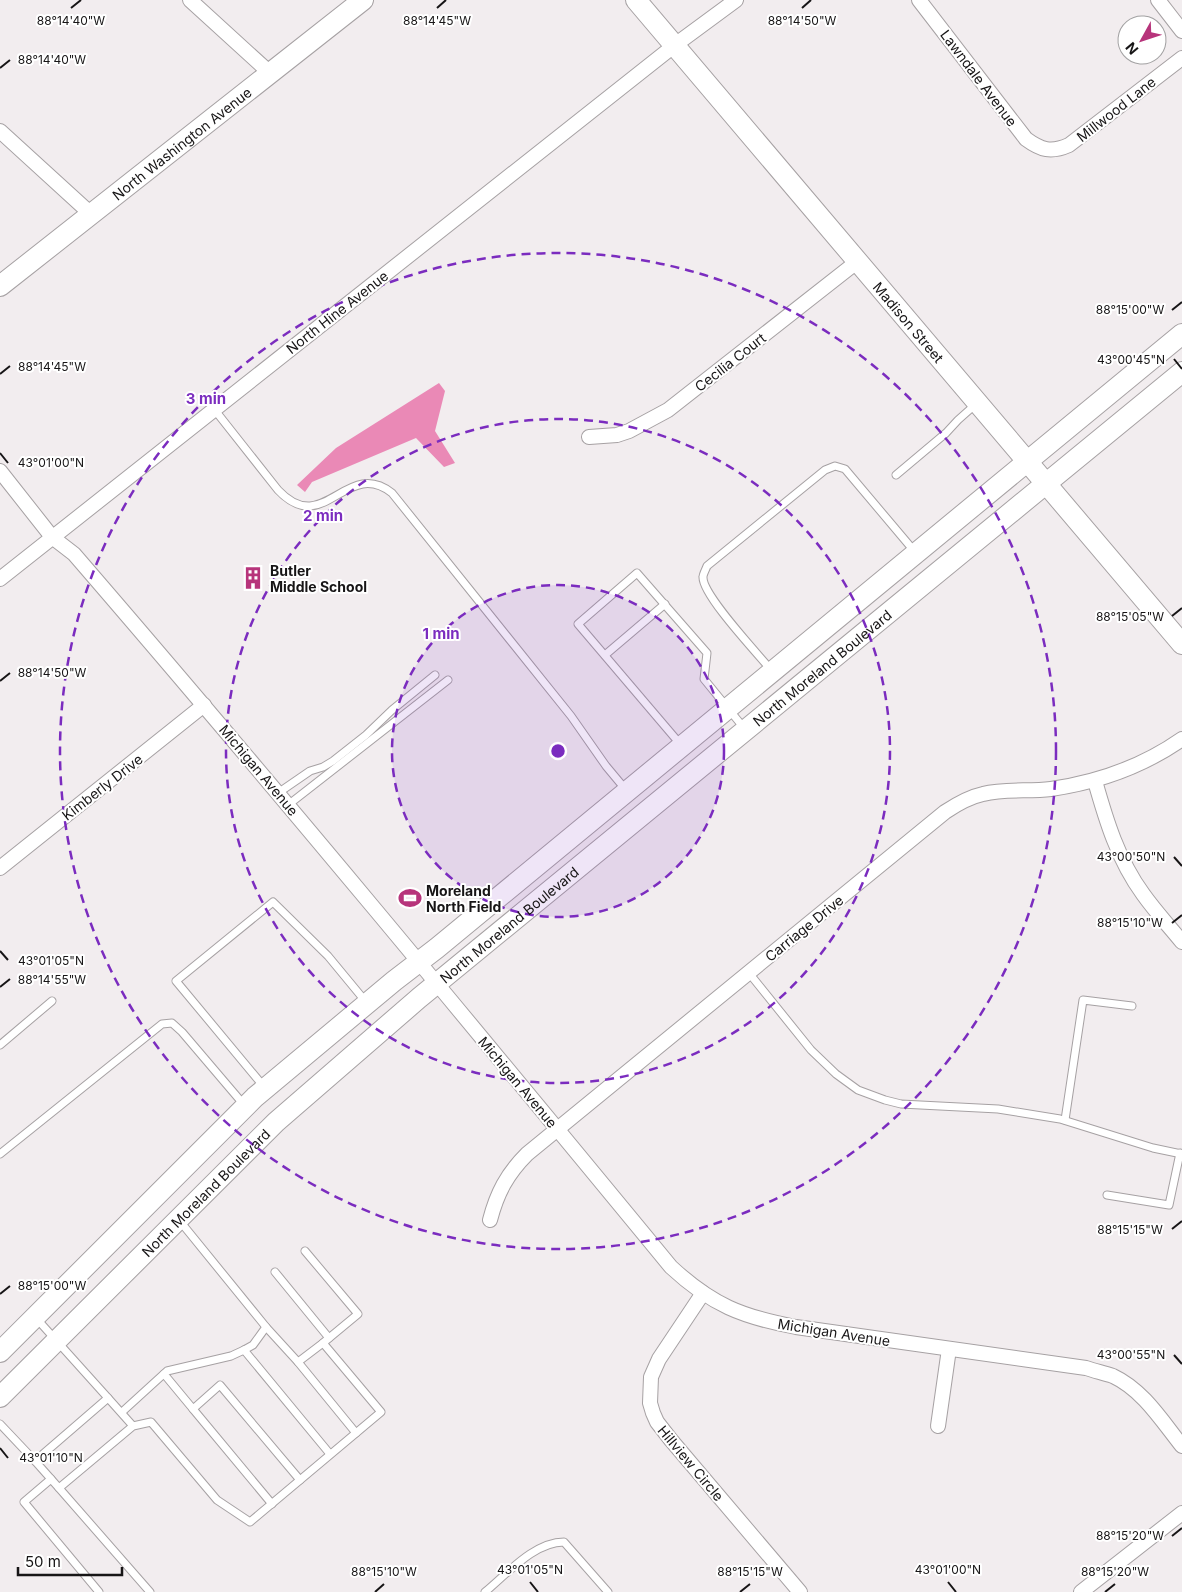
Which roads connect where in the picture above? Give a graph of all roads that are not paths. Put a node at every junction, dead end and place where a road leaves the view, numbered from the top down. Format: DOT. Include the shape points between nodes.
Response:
graph roads {
  1 [pos="190,0"];
  2 [pos="362,0"];
  3 [pos="636,0"];
  4 [pos="736,0"];
  5 [pos="919,0"];
  6 [pos="1158,0"];
  7 [pos="1182,31"];
  8 [pos="675,45"];
  9 [pos="1182,58"];
  10 [pos="270,73"];
  11 [pos="0,131"];
  12 [pos="1045,150"];
  13 [pos="91,214"];
  14 [pos="858,261"];
  15 [pos="0,286"];
  16 [pos="1182,334"];
  17 [pos="1182,372"];
  18 [pos="1125,380"];
  19 [pos="979,402"];
  20 [pos="1145,403"];
  21 [pos="214,409"];
  22 [pos="589,437"];
  23 [pos="1028,460"];
  24 [pos="0,471"];
  25 [pos="896,475"];
  26 [pos="1046,482"];
  27 [pos="944,529"];
  28 [pos="52,537"];
  29 [pos="963,551"];
  30 [pos="916,552"];
  31 [pos="0,579"];
  32 [pos="665,604"];
  33 [pos="1182,644"];
  34 [pos="605,655"];
  35 [pos="772,671"];
  36 [pos="435,676"];
  37 [pos="448,680"];
  38 [pos="204,705"];
  39 [pos="728,707"];
  40 [pos="746,731"];
  41 [pos="1182,739"];
  42 [pos="681,745"];
  43 [pos="1095,781"];
  44 [pos="626,790"];
  45 [pos="278,793"];
  46 [pos="288,805"];
  47 [pos="0,868"];
  48 [pos="493,901"];
  49 [pos="511,923"];
  50 [pos="1182,942"];
  51 [pos="419,962"];
  52 [pos="749,973"];
  53 [pos="437,984"];
  54 [pos="52,1001"];
  55 [pos="1132,1006"];
  56 [pos="360,1009"];
  57 [pos="371,1038"];
  58 [pos="0,1044"];
  59 [pos="265,1089"];
  60 [pos="246,1106"];
  61 [pos="1065,1120"];
  62 [pos="558,1129"];
  63 [pos="1181,1153"];
  64 [pos="0,1154"];
  65 [pos="1107,1194"];
  66 [pos="179,1219"];
  67 [pos="490,1220"];
  68 [pos="305,1251"];
  69 [pos="275,1272"];
  70 [pos="703,1292"];
  71 [pos="35,1318"];
  72 [pos="266,1327"];
  73 [pos="329,1338"];
  74 [pos="57,1340"];
  75 [pos="323,1343"];
  76 [pos="949,1349"];
  77 [pos="244,1350"];
  78 [pos="0,1352"];
  79 [pos="298,1362"];
  80 [pos="164,1374"];
  81 [pos="0,1397"];
  82 [pos="108,1398"];
  83 [pos="193,1408"];
  84 [pos="122,1412"];
  85 [pos="0,1424"];
  86 [pos="133,1426"];
  87 [pos="938,1426"];
  88 [pos="356,1433"];
  89 [pos="1182,1446"];
  90 [pos="330,1454"];
  91 [pos="35,1461"];
  92 [pos="51,1478"];
  93 [pos="300,1480"];
  94 [pos="60,1488"];
  95 [pos="272,1504"];
  96 [pos="1182,1513"];
  97 [pos="99,1592"];
  98 [pos="150,1592"];
  99 [pos="485,1592"];
  100 [pos="608,1592"];
  101 [pos="800,1592"];
  102 [pos="1081,1592"];
  1 -- 10 [label="street"];
  2 -- 10 [label="street, North Washington Avenue"];
  3 -- 8 [label="street, Madison Street"];
  4 -- 8 [label="street, North Hine Avenue"];
  5 -- 12 [label="street, Lawndale Avenue" via="1026,139"];
  6 -- 7 [label="street"];
  8 -- 14 [label="street, Madison Street"];
  8 -- 21 [label="street, North Hine Avenue"];
  9 -- 12 [label="street, Millwood Lane" via="1069,146"];
  10 -- 13 [label="street, North Washington Avenue"];
  11 -- 13 [label="street"];
  13 -- 15 [label="street, North Washington Avenue"];
  14 -- 19 [label="street, Madison Street"];
  14 -- 22 [label="street, Cecilia Court" via="668,410 630,431"];
  16 -- 18 [label="street, North Moreland Boulevard"];
  17 -- 20 [label="street, North Moreland Boulevard"];
  18 -- 20 [label="street"];
  18 -- 23 [label="street, North Moreland Boulevard"];
  19 -- 23 [label="street, Madison Street"];
  19 -- 25 [label="lane"];
  20 -- 26 [label="street, North Moreland Boulevard"];
  21 -- 28 [label="street, North Hine Avenue"];
  21 -- 44 [label="lane" via="278,490 299,504 321,504 363,483 378,485 392,493"];
  23 -- 26 [label="street, Madison Street"];
  23 -- 27 [label="street, North Moreland Boulevard"];
  24 -- 28 [label="street, Michigan Avenue"];
  26 -- 29 [label="street, North Moreland Boulevard"];
  26 -- 33 [label="street, Madison Street"];
  27 -- 29 [label="street"];
  27 -- 30 [label="street, North Moreland Boulevard"];
  28 -- 31 [label="street, North Hine Avenue"];
  28 -- 38 [label="street, Michigan Avenue" via="74,554"];
  29 -- 40 [label="street, North Moreland Boulevard"];
  30 -- 35 [label="street, North Moreland Boulevard"];
  30 -- 35 [label="lane" via="845,469 835,466 825,470 707,566 703,578 714,602"];
  32 -- 34 [label="lane"];
  32 -- 34 [label="lane" via="637,573 578,624"];
  32 -- 39 [label="lane" via="707,653 704,678"];
  34 -- 42 [label="lane"];
  35 -- 39 [label="street, North Moreland Boulevard"];
  36 -- 45 [label="lane" via="333,761 310,771"];
  37 -- 46 [label="lane"];
  38 -- 45 [label="street, Michigan Avenue"];
  38 -- 47 [label="street, Kimberly Drive"];
  39 -- 40 [label="lane"];
  39 -- 42 [label="street, North Moreland Boulevard"];
  40 -- 49 [label="street, North Moreland Boulevard"];
  41 -- 43 [label="street, Carriage Drive" via="1136,766"];
  42 -- 44 [label="street, North Moreland Boulevard"];
  43 -- 50 [label="street" via="1126,866 1142,893"];
  43 -- 52 [label="street, Carriage Drive" via="1049,789 981,794 964,800 945,812"];
  44 -- 48 [label="street, North Moreland Boulevard"];
  45 -- 46 [label="street, Michigan Avenue"];
  46 -- 51 [label="street, Michigan Avenue"];
  48 -- 49 [label="street"];
  48 -- 51 [label="street, North Moreland Boulevard"];
  49 -- 53 [label="street, North Moreland Boulevard"];
  51 -- 53 [label="street, Michigan Avenue"];
  51 -- 56 [label="street, North Moreland Boulevard"];
  52 -- 61 [label="lane" via="811,1050 858,1090 901,1104 998,1109"];
  52 -- 62 [label="street, Carriage Drive"];
  53 -- 57 [label="street, North Moreland Boulevard"];
  53 -- 62 [label="street, Michigan Avenue"];
  54 -- 58 [label="lane"];
  55 -- 61 [label="lane" via="1083,1000"];
  56 -- 57 [label="street"];
  56 -- 59 [label="street, North Moreland Boulevard"];
  56 -- 59 [label="lane" via="328,956 273,902 176,981"];
  57 -- 66 [label="street, North Moreland Boulevard" via="276,1122"];
  59 -- 60 [label="street, North Moreland Boulevard"];
  60 -- 64 [label="lane" via="182,1032 172,1023 162,1024"];
  60 -- 71 [label="street, North Moreland Boulevard"];
  61 -- 63 [label="lane" via="1152,1148"];
  62 -- 67 [label="street, Carriage Drive" via="516,1166 499,1191"];
  62 -- 70 [label="street, Michigan Avenue" via="672,1267"];
  63 -- 65 [label="lane" via="1169,1205"];
  66 -- 72 [label="lane"];
  66 -- 74 [label="street, North Moreland Boulevard"];
  68 -- 73 [label="lane" via="358,1314"];
  69 -- 73 [label="lane"];
  70 -- 76 [label="street, Michigan Avenue" via="720,1304 760,1320"];
  70 -- 101 [label="street, Hillview Circle" via="650,1377 653,1413 671,1440"];
  71 -- 74 [label="lane"];
  71 -- 78 [label="street, North Moreland Boulevard"];
  72 -- 77 [label="lane" via="253,1345"];
  72 -- 79 [label="lane"];
  73 -- 75 [label="lane"];
  74 -- 81 [label="street, North Moreland Boulevard"];
  74 -- 82 [label="lane"];
  75 -- 79 [label="lane"];
  75 -- 88 [label="lane" via="381,1412"];
  76 -- 87 [label="street"];
  76 -- 89 [label="street, Michigan Avenue" via="1086,1368 1113,1376 1140,1394"];
  77 -- 80 [label="lane"];
  77 -- 90 [label="lane"];
  79 -- 88 [label="lane"];
  80 -- 83 [label="lane"];
  80 -- 84 [label="lane"];
  82 -- 84 [label="lane"];
  82 -- 91 [label="lane"];
  83 -- 93 [label="lane" via="220,1385"];
  83 -- 95 [label="lane"];
  84 -- 86 [label="lane"];
  85 -- 91 [label="lane"];
  86 -- 94 [label="lane"];
  86 -- 95 [label="lane" via="151,1422 217,1500 250,1522"];
  88 -- 90 [label="lane"];
  90 -- 93 [label="lane"];
  91 -- 92 [label="lane"];
  92 -- 94 [label="lane"];
  92 -- 97 [label="lane" via="24,1502"];
  93 -- 95 [label="lane"];
  94 -- 98 [label="lane"];
  96 -- 102 [label="street"];
  99 -- 100 [label="lane" via="532,1552 545,1545 564,1542"];
}
